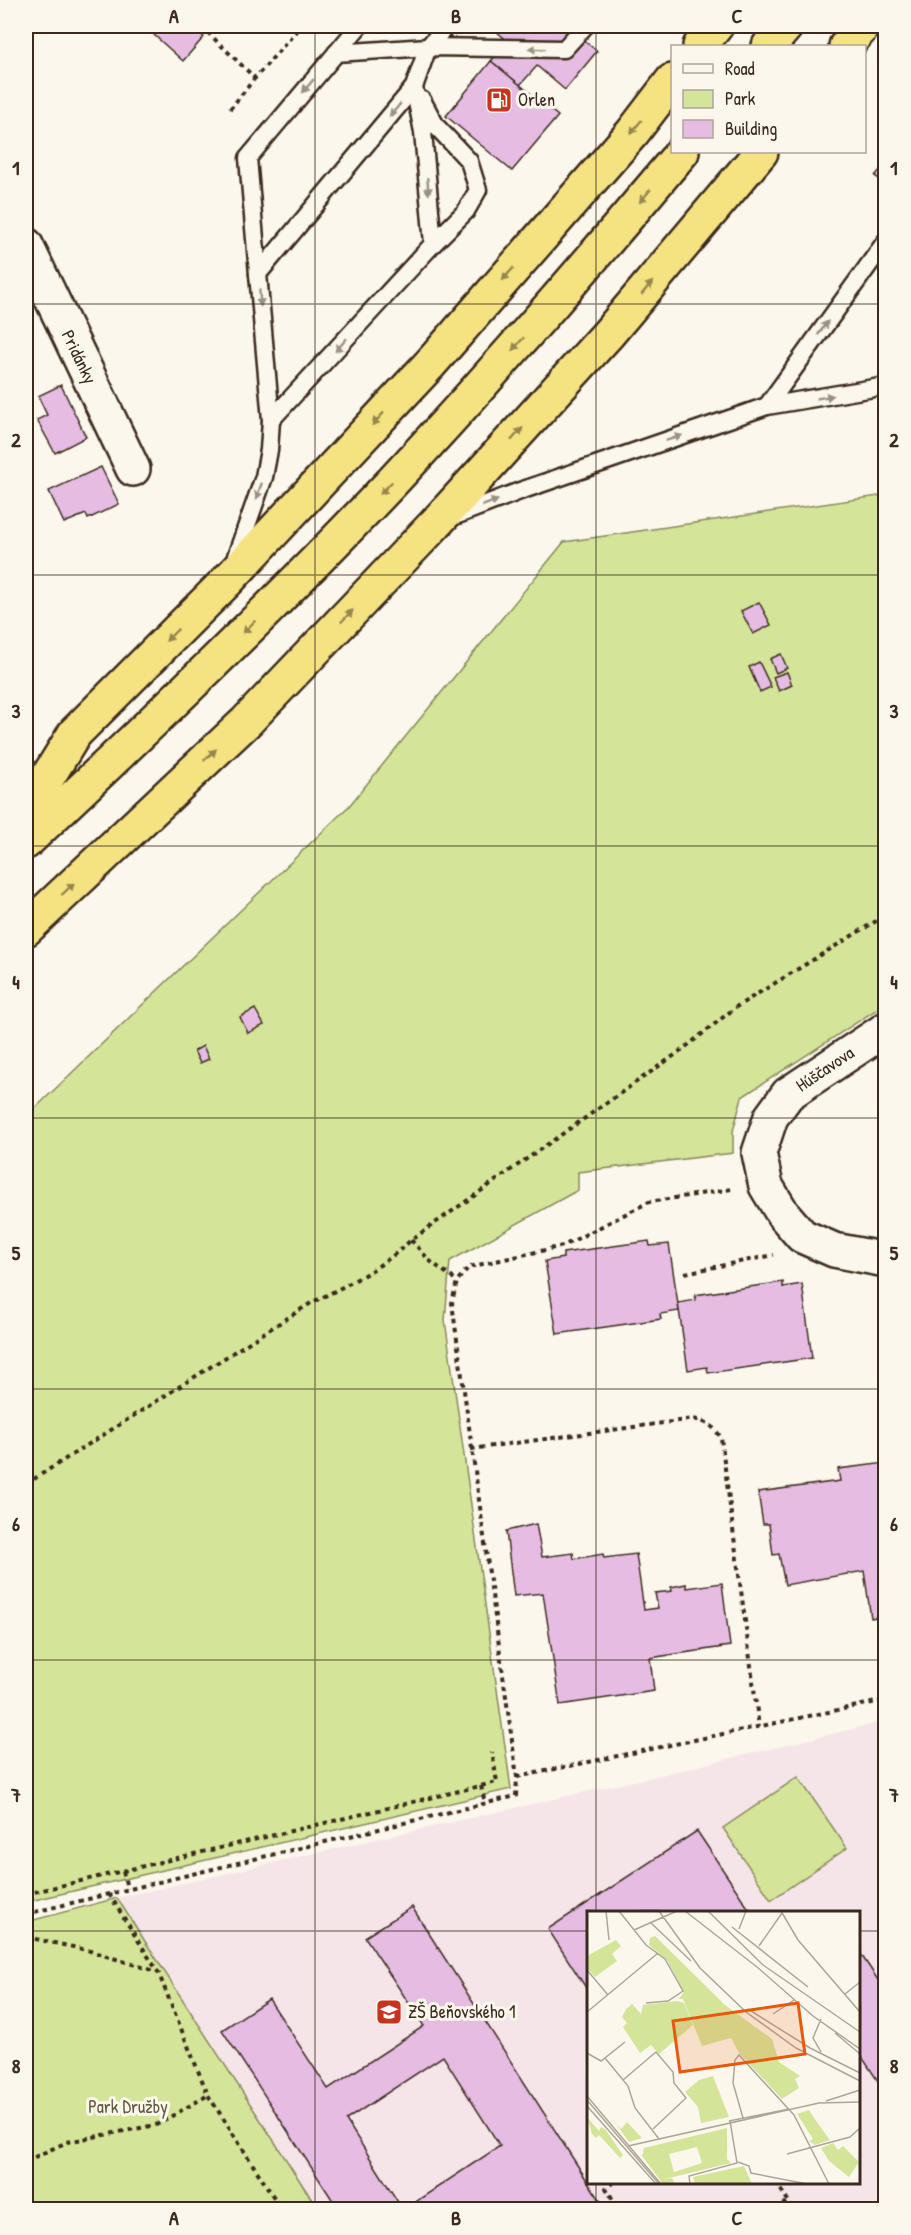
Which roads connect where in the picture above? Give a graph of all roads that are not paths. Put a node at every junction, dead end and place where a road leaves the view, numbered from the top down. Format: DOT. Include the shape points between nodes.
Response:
graph roads {
  1 [pos="359,26"];
  2 [pos="446,26"];
  3 [pos="585,26"];
  4 [pos="717,26"];
  5 [pos="786,26"];
  6 [pos="862,26"];
  7 [pos="701,45"];
  8 [pos="770,45"];
  9 [pos="847,45"];
  10 [pos="428,47"];
  11 [pos="336,53"];
  12 [pos="671,82"];
  13 [pos="414,87"];
  14 [pos="681,153"];
  15 [pos="760,153"];
  16 [pos="885,241"];
  17 [pos="433,244"];
  18 [pos="26,245"];
  19 [pos="258,274"];
  20 [pos="885,386"];
  21 [pos="767,406"];
  22 [pos="272,420"];
  23 [pos="133,470"];
  24 [pos="435,524"];
  25 [pos="229,579"];
  26 [pos="26,812"];
  27 [pos="26,842"];
  28 [pos="26,929"];
  29 [pos="885,1029"];
  30 [pos="885,1260"];
  1 -- 11 [label="lane"];
  2 -- 10 [label="lane"];
  3 -- 10 [label="lane, one-way" via="564,49"];
  4 -- 7 [label="highway"];
  5 -- 8 [label="highway"];
  6 -- 9 [label="highway"];
  10 -- 11 [label="lane"];
  10 -- 13 [label="lane"];
  11 -- 19 [label="lane, one-way" via="248,158"];
  12 -- 25 [label="highway, one-way" via="633,132 431,363"];
  13 -- 17 [label="lane, one-way" via="423,132"];
  13 -- 17 [label="lane" via="436,126 469,161 478,189 466,212"];
  13 -- 19 [label="lane, one-way"];
  14 -- 27 [label="highway, one-way" via="555,303 394,480 197,681"];
  24 -- 15 [label="highway, one-way" via="608,334"];
  21 -- 16 [label="lane, one-way"];
  17 -- 22 [label="lane, one-way"];
  18 -- 23 [label="street, Pridánky"];
  19 -- 22 [label="lane, one-way"];
  21 -- 20 [label="lane, one-way"];
  24 -- 21 [label="lane, one-way"];
  22 -- 25 [label="lane, one-way" via="264,477"];
  28 -- 24 [label="highway, one-way" via="246,722"];
  25 -- 26 [label="highway, one-way" via="75,733"];
  29 -- 30 [label="street, Húščavova" via="788,1094 771,1117 759,1153 766,1186 802,1236 834,1250"];
}
